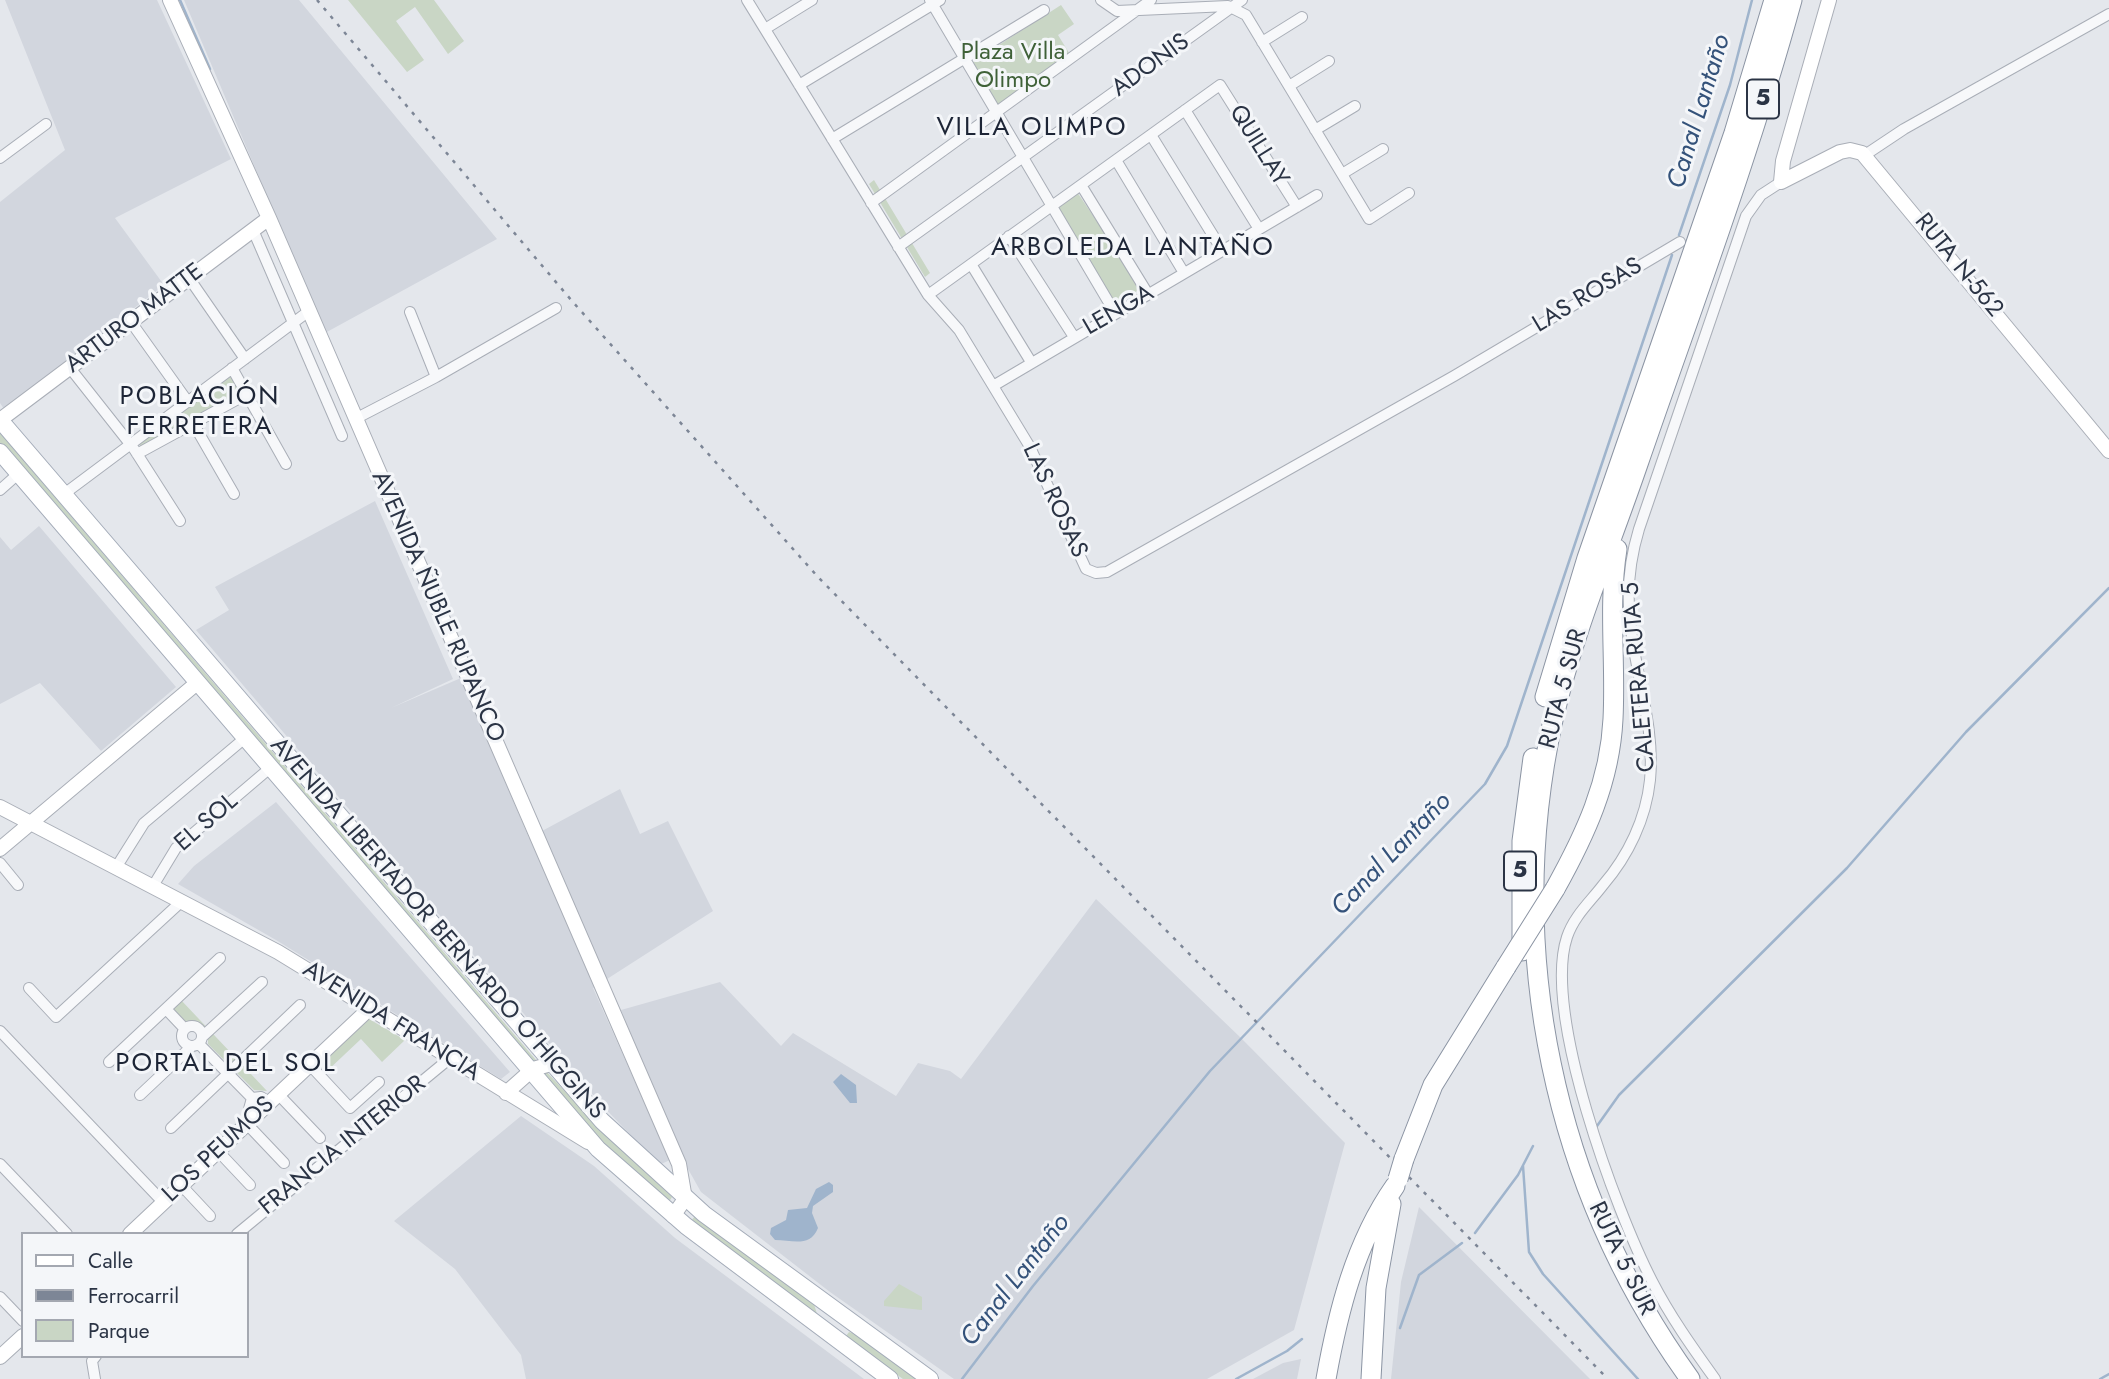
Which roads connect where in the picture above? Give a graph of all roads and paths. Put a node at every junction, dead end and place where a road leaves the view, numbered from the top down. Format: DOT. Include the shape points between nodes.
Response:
graph roads {
  1 [pos="170,0"];
  2 [pos="747,0"];
  3 [pos="813,0"];
  4 [pos="1101,0"];
  5 [pos="1151,0"];
  6 [pos="1774,0"];
  7 [pos="1792,0"];
  8 [pos="1829,0"];
  9 [pos="934,2"];
  10 [pos="1237,3"];
  11 [pos="1045,10"];
  12 [pos="1137,10"];
  13 [pos="2109,14"];
  14 [pos="1302,17"];
  15 [pos="765,29"];
  16 [pos="1262,42"];
  17 [pos="964,59"];
  18 [pos="1329,61"];
  19 [pos="799,85"];
  20 [pos="1289,86"];
  21 [pos="1355,106"];
  22 [pos="1185,110"];
  23 [pos="996,113"];
  24 [pos="46,124"];
  25 [pos="1315,130"];
  26 [pos="1151,135"];
  27 [pos="832,139"];
  28 [pos="1383,149"];
  29 [pos="1865,155"];
  30 [pos="0,158"];
  31 [pos="1023,159"];
  32 [pos="1116,160"];
  33 [pos="1342,174"];
  34 [pos="1781,182"];
  35 [pos="1081,185"];
  36 [pos="1409,192"];
  37 [pos="1317,195"];
  38 [pos="872,203"];
  39 [pos="1297,207"];
  40 [pos="1050,208"];
  41 [pos="269,218"];
  42 [pos="1259,229"];
  43 [pos="253,230"];
  44 [pos="1009,236"];
  45 [pos="1680,242"];
  46 [pos="898,247"];
  47 [pos="1222,250"];
  48 [pos="971,264"];
  49 [pos="1184,273"];
  50 [pos="189,278"];
  51 [pos="1149,293"];
  52 [pos="928,295"];
  53 [pos="556,308"];
  54 [pos="309,311"];
  55 [pos="410,312"];
  56 [pos="1115,313"];
  57 [pos="131,322"];
  58 [pos="293,324"];
  59 [pos="1074,337"];
  60 [pos="245,359"];
  61 [pos="1031,362"];
  62 [pos="70,368"];
  63 [pos="232,368"];
  64 [pos="436,377"];
  65 [pos="993,386"];
  66 [pos="247,394"];
  67 [pos="188,402"];
  68 [pos="355,419"];
  69 [pos="0,420"];
  70 [pos="193,423"];
  71 [pos="342,436"];
  72 [pos="26,449"];
  73 [pos="134,449"];
  74 [pos="2109,451"];
  75 [pos="9,463"];
  76 [pos="286,464"];
  77 [pos="0,490"];
  78 [pos="64,494"];
  79 [pos="234,494"];
  80 [pos="1625,503"];
  81 [pos="180,521"];
  82 [pos="197,683"];
  83 [pos="245,738"];
  84 [pos="270,768"];
  85 [pos="0,807"];
  86 [pos="33,822"];
  87 [pos="0,849"];
  88 [pos="0,863"];
  89 [pos="117,866"];
  90 [pos="391,877"];
  91 [pos="18,885"];
  92 [pos="153,886"];
  93 [pos="373,888"];
  94 [pos="182,901"];
  95 [pos="220,958"];
  96 [pos="262,982"];
  97 [pos="29,988"];
  98 [pos="300,1005"];
  99 [pos="166,1009"];
  100 [pos="369,1009"];
  101 [pos="184,1028"];
  102 [pos="1,1035"];
  103 [pos="198,1042"];
  104 [pos="449,1059"];
  105 [pos="110,1062"];
  106 [pos="309,1064"];
  107 [pos="551,1064"];
  108 [pos="530,1072"];
  109 [pos="228,1073"];
  110 [pos="379,1082"];
  111 [pos="506,1093"];
  112 [pos="140,1095"];
  113 [pos="251,1098"];
  114 [pos="274,1098"];
  115 [pos="250,1120"];
  116 [pos="171,1128"];
  117 [pos="320,1138"];
  118 [pos="598,1149"];
  119 [pos="217,1150"];
  120 [pos="284,1163"];
  121 [pos="0,1164"];
  122 [pos="1396,1183"];
  123 [pos="181,1185"];
  124 [pos="250,1185"];
  125 [pos="685,1199"];
  126 [pos="163,1202"];
  127 [pos="210,1216"];
  128 [pos="673,1216"];
  129 [pos="65,1232"];
  130 [pos="132,1232"];
  131 [pos="239,1232"];
  132 [pos="0,1297"];
  133 [pos="840,1314"];
  134 [pos="21,1319"];
  135 [pos="826,1334"];
  136 [pos="21,1338"];
  137 [pos="0,1357"];
  138 [pos="94,1358"];
  139 [pos="95,1379"];
  140 [pos="890,1379"];
  141 [pos="930,1379"];
  142 [pos="1325,1379"];
  143 [pos="1371,1379"];
  144 [pos="1674,1379"];
  145 [pos="1690,1379"];
  146 [pos="1715,1379"];
  1 -- 41 [label="street, AVENIDA ÑUBLE RUPANCO"];
  2 -- 15 [label="street, LAS ROSAS"];
  3 -- 15 [label="street"];
  4 -- 12 [label="street" via="1114,10"];
  5 -- 12 [label="street"];
  6 -- 144 [label="highway, RUTA 5 SUR / 5" via="1734,133 1561,640 1535,747 1522,841 1524,978 1552,1127 1602,1258 1627,1307"];
  7 -- 80 [label="highway, RUTA 5 SUR / 5" via="1751,139"];
  8 -- 34 [label="street"];
  9 -- 17 [label="street"];
  9 -- 19 [label="street"];
  10 -- 12 [label="street"];
  10 -- 16 [label="street"];
  10 -- 31 [label="street, ADONIS"];
  11 -- 17 [label="street"];
  12 -- 23 [label="street"];
  13 -- 29 [label="street" via="1904,128"];
  14 -- 16 [label="street"];
  15 -- 19 [label="street, LAS ROSAS"];
  16 -- 20 [label="street"];
  17 -- 23 [label="street"];
  17 -- 27 [label="street"];
  18 -- 20 [label="street"];
  19 -- 27 [label="street, LAS ROSAS"];
  20 -- 25 [label="street"];
  21 -- 25 [label="street"];
  22 -- 26 [label="street"];
  22 -- 39 [label="street, QUILLAY" via="1220,85"];
  22 -- 42 [label="street"];
  23 -- 31 [label="street"];
  23 -- 38 [label="street"];
  24 -- 30 [label="street"];
  25 -- 33 [label="street"];
  26 -- 32 [label="street"];
  26 -- 47 [label="street"];
  27 -- 38 [label="street, LAS ROSAS"];
  28 -- 33 [label="street"];
  29 -- 34 [label="street" via="1854,150 1840,152"];
  29 -- 74 [label="street, RUTA N-562"];
  31 -- 40 [label="street"];
  31 -- 46 [label="street, ADONIS"];
  32 -- 35 [label="street"];
  32 -- 49 [label="street"];
  33 -- 36 [label="street" via="1369,219"];
  34 -- 146 [label="street, CALETERA RUTA 5" via="1761,195 1746,216 1639,530 1630,566 1629,610 1649,730 1648,794 1627,850 1574,922 1563,956 1563,992 1573,1052 1608,1177 1658,1291"];
  35 -- 40 [label="street"];
  35 -- 51 [label="street"];
  37 -- 39 [label="street, LENGA"];
  38 -- 46 [label="street, LAS ROSAS"];
  39 -- 42 [label="street, LENGA"];
  40 -- 44 [label="street"];
  40 -- 56 [label="street"];
  41 -- 43 [label="street, ARTURO MATTE"];
  41 -- 54 [label="street, AVENIDA ÑUBLE RUPANCO"];
  42 -- 47 [label="street, LENGA"];
  43 -- 50 [label="street, ARTURO MATTE"];
  43 -- 58 [label="street"];
  44 -- 48 [label="street"];
  44 -- 59 [label="street"];
  45 -- 65 [label="street, LAS ROSAS" via="1107,572 1086,569 1030,447"];
  46 -- 52 [label="street, LAS ROSAS"];
  47 -- 49 [label="street, LENGA"];
  48 -- 52 [label="street"];
  48 -- 61 [label="street"];
  49 -- 51 [label="street, LENGA"];
  50 -- 57 [label="street, ARTURO MATTE"];
  50 -- 60 [label="street"];
  51 -- 56 [label="street, LENGA"];
  52 -- 65 [label="street, LAS ROSAS" via="948,316"];
  53 -- 64 [label="street"];
  54 -- 58 [label="street"];
  54 -- 68 [label="street, AVENIDA ÑUBLE RUPANCO"];
  55 -- 64 [label="street"];
  56 -- 59 [label="street, LENGA"];
  57 -- 62 [label="street, ARTURO MATTE"];
  57 -- 67 [label="street"];
  58 -- 60 [label="street"];
  58 -- 71 [label="street"];
  59 -- 61 [label="street, LENGA"];
  60 -- 63 [label="street"];
  61 -- 65 [label="street, LENGA"];
  62 -- 69 [label="street, ARTURO MATTE"];
  62 -- 73 [label="street"];
  63 -- 66 [label="street"];
  63 -- 67 [label="street"];
  64 -- 68 [label="street"];
  66 -- 70 [label="street"];
  66 -- 76 [label="street"];
  67 -- 73 [label="street"];
  68 -- 125 [label="street, AVENIDA ÑUBLE RUPANCO" via="679,1164"];
  69 -- 72 [label="main road, AVENIDA LIBERTADOR BERNARDO O'HIGGINS"];
  70 -- 73 [label="street"];
  70 -- 79 [label="street"];
  72 -- 75 [label="main road" via="13,453"];
  72 -- 78 [label="main road, AVENIDA LIBERTADOR BERNARDO O'HIGGINS"];
  73 -- 78 [label="street"];
  73 -- 81 [label="street"];
  75 -- 77 [label="street"];
  75 -- 82 [label="main road, AVENIDA LIBERTADOR BERNARDO O'HIGGINS"];
  78 -- 90 [label="main road, AVENIDA LIBERTADOR BERNARDO O'HIGGINS"];
  80 -- 122 [label="highway, bridge" via="1611,602 1614,703 1609,758 1590,824 1555,889 1433,1085"];
  80 -- 145 [label="highway, RUTA 5 SUR / 5" via="1567,668 1547,749 1536,836 1535,955 1551,1071 1584,1183 1632,1288"];
  82 -- 83 [label="main road, AVENIDA LIBERTADOR BERNARDO O'HIGGINS"];
  82 -- 86 [label="street"];
  83 -- 84 [label="main road, AVENIDA LIBERTADOR BERNARDO O'HIGGINS"];
  83 -- 89 [label="street" via="144,823"];
  84 -- 92 [label="street, EL SOL" via="173,851"];
  84 -- 93 [label="main road, AVENIDA LIBERTADOR BERNARDO O'HIGGINS"];
  85 -- 86 [label="street, AVENIDA FRANCIA"];
  86 -- 87 [label="street"];
  86 -- 89 [label="street, AVENIDA FRANCIA"];
  88 -- 91 [label="street"];
  89 -- 92 [label="street, AVENIDA FRANCIA"];
  90 -- 93 [label="main road" via="383,886"];
  90 -- 107 [label="main road, AVENIDA LIBERTADOR BERNARDO O'HIGGINS"];
  92 -- 94 [label="street, AVENIDA FRANCIA"];
  93 -- 108 [label="main road, AVENIDA LIBERTADOR BERNARDO O'HIGGINS"];
  94 -- 97 [label="street" via="56,1017"];
  94 -- 100 [label="street, AVENIDA FRANCIA" via="278,952"];
  95 -- 99 [label="street"];
  96 -- 103 [label="street"];
  98 -- 109 [label="street"];
  99 -- 101 [label="street"];
  99 -- 105 [label="street"];
  100 -- 104 [label="street, AVENIDA FRANCIA"];
  100 -- 106 [label="street, LOS PEUMOS"];
  101 -- 103 [label="street" via="182,1040"];
  101 -- 103 [label="street" via="197,1026"];
  102 -- 126 [label="street"];
  103 -- 109 [label="street"];
  103 -- 112 [label="street"];
  104 -- 111 [label="street, AVENIDA FRANCIA"];
  104 -- 131 [label="street, FRANCIA INTERIOR"];
  106 -- 110 [label="street" via="351,1108"];
  106 -- 114 [label="street, LOS PEUMOS"];
  107 -- 108 [label="street"];
  107 -- 125 [label="main road, AVENIDA LIBERTADOR BERNARDO O'HIGGINS" via="601,1121"];
  108 -- 111 [label="street"];
  108 -- 118 [label="main road, AVENIDA LIBERTADOR BERNARDO O'HIGGINS"];
  109 -- 113 [label="street"];
  109 -- 116 [label="street"];
  111 -- 118 [label="street, AVENIDA FRANCIA"];
  113 -- 114 [label="street"];
  113 -- 115 [label="street"];
  114 -- 115 [label="street, LOS PEUMOS"];
  114 -- 117 [label="street"];
  115 -- 119 [label="street, LOS PEUMOS"];
  115 -- 120 [label="street"];
  118 -- 128 [label="main road, AVENIDA LIBERTADOR BERNARDO O'HIGGINS"];
  119 -- 123 [label="street, LOS PEUMOS"];
  119 -- 124 [label="street"];
  121 -- 129 [label="street"];
  122 -- 142 [label="highway" via="1373,1222 1350,1279"];
  122 -- 143 [label="highway" via="1376,1288"];
  123 -- 126 [label="street, LOS PEUMOS"];
  123 -- 127 [label="street"];
  125 -- 128 [label="street"];
  125 -- 133 [label="main road, AVENIDA LIBERTADOR BERNARDO O'HIGGINS"];
  126 -- 130 [label="street, LOS PEUMOS"];
  128 -- 135 [label="main road, AVENIDA LIBERTADOR BERNARDO O'HIGGINS"];
  132 -- 134 [label="street"];
  133 -- 135 [label="main road"];
  133 -- 141 [label="main road, AVENIDA LIBERTADOR BERNARDO O'HIGGINS"];
  135 -- 140 [label="main road, AVENIDA LIBERTADOR BERNARDO O'HIGGINS"];
  136 -- 137 [label="street"];
  138 -- 139 [label="street"];
}
